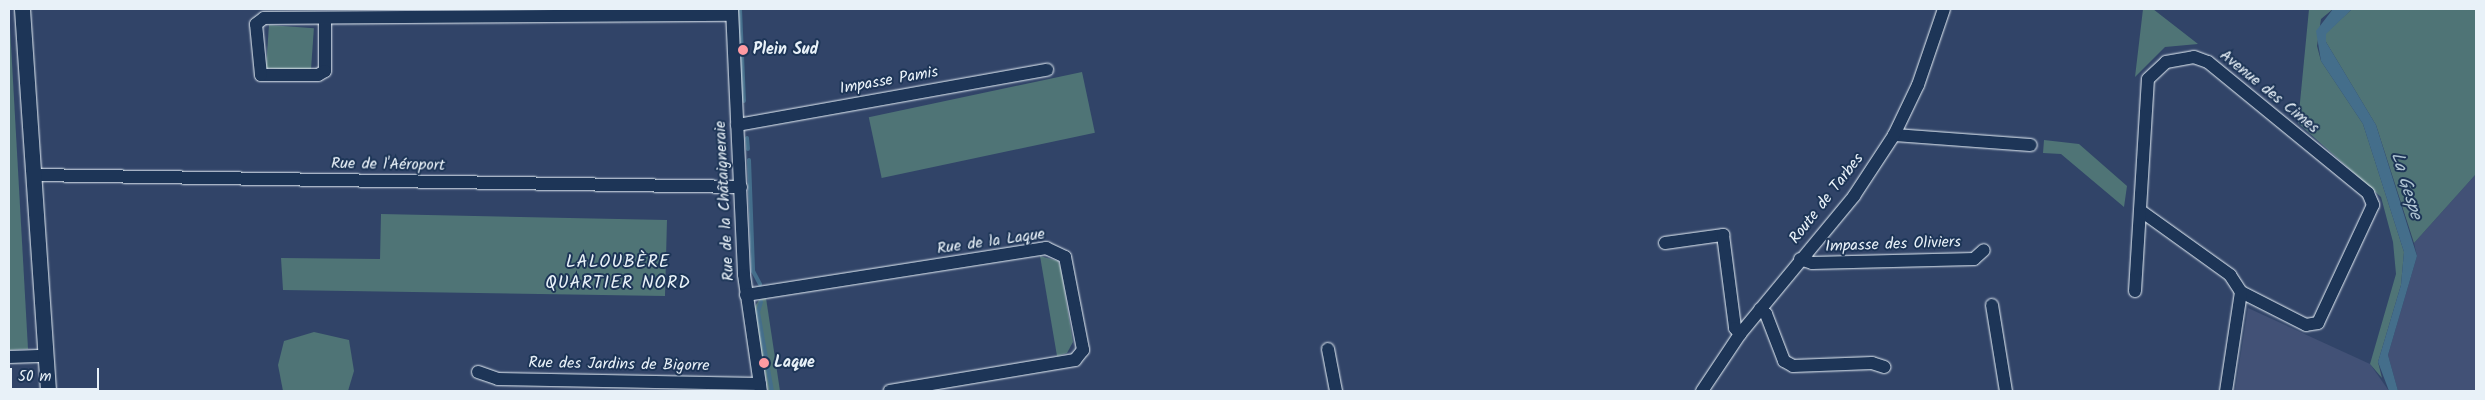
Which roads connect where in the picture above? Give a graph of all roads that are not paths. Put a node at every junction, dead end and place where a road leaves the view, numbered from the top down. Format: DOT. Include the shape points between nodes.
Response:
graph roads {
  1 [pos="22,9"];
  2 [pos="1944,9"];
  3 [pos="732,12"];
  4 [pos="325,19"];
  5 [pos="1047,70"];
  6 [pos="737,125"];
  7 [pos="1894,135"];
  8 [pos="2032,145"];
  9 [pos="34,176"];
  10 [pos="741,187"];
  11 [pos="2141,211"];
  12 [pos="1665,243"];
  13 [pos="1984,250"];
  14 [pos="1800,259"];
  15 [pos="2135,291"];
  16 [pos="2241,292"];
  17 [pos="746,295"];
  18 [pos="1992,305"];
  19 [pos="1760,309"];
  20 [pos="1740,334"];
  21 [pos="1328,349"];
  22 [pos="45,356"];
  23 [pos="9,358"];
  24 [pos="1884,367"];
  25 [pos="478,372"];
  26 [pos="761,388"];
  27 [pos="48,391"];
  28 [pos="890,391"];
  29 [pos="1336,391"];
  30 [pos="1702,391"];
  31 [pos="2006,391"];
  32 [pos="2226,391"];
  1 -- 9 [label="main road"];
  2 -- 7 [label="street, Route de Tarbes" via="1918,85"];
  3 -- 4 [label="street"];
  3 -- 6 [label="street, Rue de la Châtaigneraie"];
  4 -- 4 [label="street" via="264,18 256,24 261,75 318,75 325,71"];
  5 -- 6 [label="street, Impasse Pamis"];
  6 -- 10 [label="street, Rue de la Châtaigneraie"];
  7 -- 8 [label="street"];
  7 -- 14 [label="street, Route de Tarbes" via="1854,196"];
  9 -- 10 [label="street, Rue de l'Aéroport"];
  9 -- 22 [label="main road"];
  10 -- 17 [label="street, Rue de la Châtaigneraie"];
  11 -- 15 [label="street"];
  11 -- 16 [label="street, Avenue des Cimes" via="2230,275"];
  11 -- 16 [label="street, Avenue des Cimes" via="2148,79 2166,62 2194,57 2208,62 2368,193 2372,205 2318,323 2306,325"];
  12 -- 20 [label="street" via="1723,236 1735,328"];
  13 -- 14 [label="street, Impasse des Oliviers" via="1974,259 1812,263"];
  14 -- 19 [label="street, Route de Tarbes"];
  16 -- 32 [label="street"];
  17 -- 26 [label="street, Rue de la Châtaigneraie"];
  17 -- 28 [label="street, Rue de la Laque" via="1046,248 1065,257 1081,356 1066,363"];
  18 -- 31 [label="street"];
  19 -- 20 [label="street, Route de Tarbes"];
  19 -- 24 [label="street" via="1789,364"];
  20 -- 30 [label="street, Route de Tarbes"];
  21 -- 29 [label="street"];
  22 -- 23 [label="street"];
  22 -- 27 [label="main road"];
  25 -- 26 [label="street, Rue des Jardins de Bigorre" via="498,379"];
}
